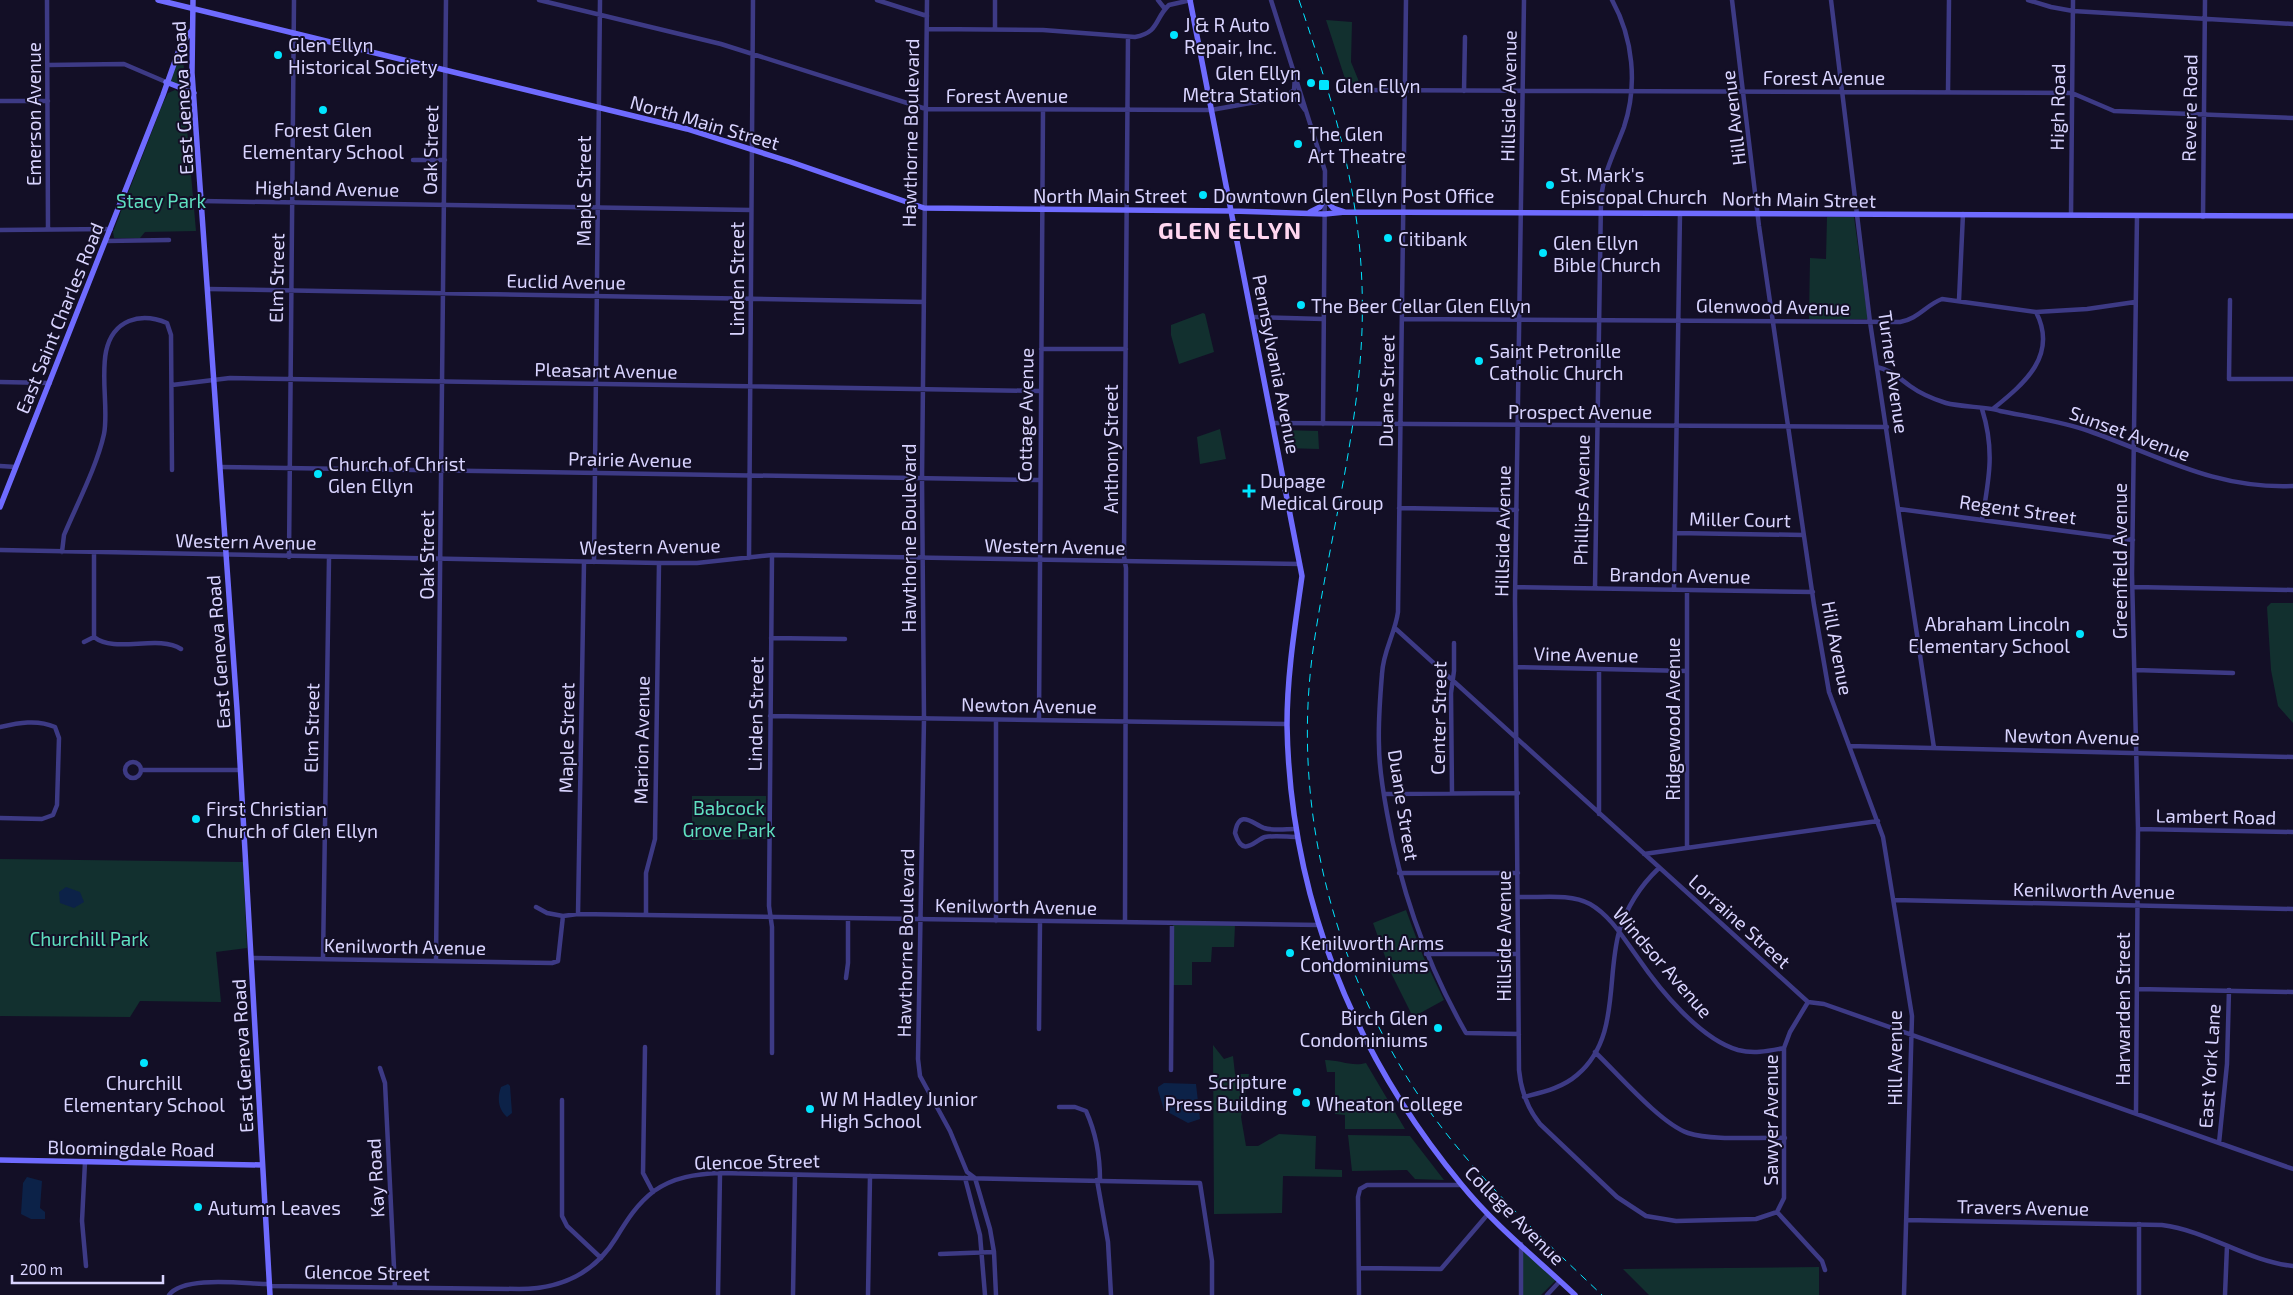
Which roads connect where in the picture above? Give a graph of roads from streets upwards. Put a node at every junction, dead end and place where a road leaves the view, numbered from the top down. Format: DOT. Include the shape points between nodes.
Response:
graph roads {
  1 [pos="48,0"];
  2 [pos="158,0"];
  3 [pos="193,0"];
  4 [pos="294,0"];
  5 [pos="446,0"];
  6 [pos="539,0"];
  7 [pos="600,0"];
  8 [pos="753,0"];
  9 [pos="877,0"];
  10 [pos="927,0"];
  11 [pos="996,0"];
  12 [pos="1158,0"];
  13 [pos="1190,0"];
  14 [pos="1271,0"];
  15 [pos="1406,0"];
  16 [pos="1524,0"];
  17 [pos="1612,0"];
  18 [pos="1732,0"];
  19 [pos="1831,0"];
  20 [pos="1949,0"];
  21 [pos="2028,0"];
  22 [pos="2073,0"];
  23 [pos="2205,0"];
  24 [pos="193,8"];
  25 [pos="1165,10"];
  26 [pos="2073,11"];
  27 [pos="600,15"];
  28 [pos="927,16"];
  29 [pos="2205,19"];
  30 [pos="2293,24"];
  31 [pos="927,29"];
  32 [pos="995,29"];
  33 [pos="192,30"];
  34 [pos="293,32"];
  35 [pos="1128,37"];
  36 [pos="1465,37"];
  37 [pos="752,55"];
  38 [pos="48,65"];
  39 [pos="445,70"];
  40 [pos="1295,77"];
  41 [pos="166,82"];
  42 [pos="1351,90"];
  43 [pos="1405,91"];
  44 [pos="1464,91"];
  45 [pos="1523,91"];
  46 [pos="1631,91"];
  47 [pos="1745,92"];
  48 [pos="1948,92"];
  49 [pos="1842,93"];
  50 [pos="2072,93"];
  51 [pos="194,94"];
  52 [pos="1284,97"];
  53 [pos="0,101"];
  54 [pos="48,101"];
  55 [pos="598,108"];
  56 [pos="926,109"];
  57 [pos="1043,110"];
  58 [pos="1128,110"];
  59 [pos="1211,110"];
  60 [pos="2204,114"];
  61 [pos="1308,116"];
  62 [pos="2293,118"];
  63 [pos="752,149"];
  64 [pos="413,160"];
  65 [pos="445,160"];
  66 [pos="1325,198"];
  67 [pos="202,201"];
  68 [pos="292,203"];
  69 [pos="444,205"];
  70 [pos="598,208"];
  71 [pos="924,208"];
  72 [pos="751,210"];
  73 [pos="1042,210"];
  74 [pos="1127,210"];
  75 [pos="1232,211"];
  76 [pos="1309,212"];
  77 [pos="1345,212"];
  78 [pos="1403,212"];
  79 [pos="1600,212"];
  80 [pos="1521,213"];
  81 [pos="1680,213"];
  82 [pos="1758,213"];
  83 [pos="1325,214"];
  84 [pos="1964,214"];
  85 [pos="1856,215"];
  86 [pos="2071,215"];
  87 [pos="2137,216"];
  88 [pos="2293,216"];
  89 [pos="2203,217"];
  90 [pos="48,229"];
  91 [pos="110,229"];
  92 [pos="0,230"];
  93 [pos="169,240"];
  94 [pos="106,241"];
  95 [pos="208,290"];
  96 [pos="291,291"];
  97 [pos="443,293"];
  98 [pos="597,296"];
  99 [pos="751,299"];
  100 [pos="1959,300"];
  101 [pos="2230,300"];
  102 [pos="924,302"];
  103 [pos="2135,302"];
  104 [pos="2036,312"];
  105 [pos="1253,317"];
  106 [pos="1323,319"];
  107 [pos="1402,319"];
  108 [pos="1599,319"];
  109 [pos="1520,320"];
  110 [pos="1678,320"];
  111 [pos="1773,320"];
  112 [pos="1870,322"];
  113 [pos="1041,349"];
  114 [pos="1126,349"];
  115 [pos="1877,366"];
  116 [pos="214,379"];
  117 [pos="2293,379"];
  118 [pos="290,380"];
  119 [pos="0,382"];
  120 [pos="442,382"];
  121 [pos="50,383"];
  122 [pos="172,384"];
  123 [pos="596,385"];
  124 [pos="750,387"];
  125 [pos="923,390"];
  126 [pos="1040,391"];
  127 [pos="1994,408"];
  128 [pos="1982,409"];
  129 [pos="1274,423"];
  130 [pos="1322,424"];
  131 [pos="1400,425"];
  132 [pos="1518,426"];
  133 [pos="1597,426"];
  134 [pos="1677,426"];
  135 [pos="1788,427"];
  136 [pos="1887,427"];
  137 [pos="2134,449"];
  138 [pos="0,466"];
  139 [pos="16,467"];
  140 [pos="220,467"];
  141 [pos="290,468"];
  142 [pos="172,470"];
  143 [pos="442,471"];
  144 [pos="595,474"];
  145 [pos="749,476"];
  146 [pos="922,479"];
  147 [pos="1039,480"];
  148 [pos="2293,486"];
  149 [pos="0,507"];
  150 [pos="1399,508"];
  151 [pos="1899,509"];
  152 [pos="1517,510"];
  153 [pos="1982,520"];
  154 [pos="1675,533"];
  155 [pos="1804,535"];
  156 [pos="2133,540"];
  157 [pos="0,550"];
  158 [pos="62,552"];
  159 [pos="94,553"];
  160 [pos="227,555"];
  161 [pos="772,555"];
  162 [pos="289,557"];
  163 [pos="329,558"];
  164 [pos="748,558"];
  165 [pos="922,559"];
  166 [pos="442,560"];
  167 [pos="1040,561"];
  168 [pos="584,562"];
  169 [pos="594,562"];
  170 [pos="1125,562"];
  171 [pos="659,563"];
  172 [pos="1300,564"];
  173 [pos="1516,587"];
  174 [pos="2134,587"];
  175 [pos="1595,588"];
  176 [pos="1674,590"];
  177 [pos="1687,590"];
  178 [pos="2293,590"];
  179 [pos="1813,592"];
  180 [pos="1396,628"];
  181 [pos="94,637"];
  182 [pos="771,638"];
  183 [pos="845,639"];
  184 [pos="84,642"];
  185 [pos="1454,643"];
  186 [pos="181,650"];
  187 [pos="1516,667"];
  188 [pos="1599,669"];
  189 [pos="1686,670"];
  190 [pos="2134,670"];
  191 [pos="2234,673"];
  192 [pos="1452,681"];
  193 [pos="770,716"];
  194 [pos="924,719"];
  195 [pos="996,720"];
  196 [pos="1039,720"];
  197 [pos="1126,722"];
  198 [pos="1287,724"];
  199 [pos="0,727"];
  200 [pos="1516,738"];
  201 [pos="1849,746"];
  202 [pos="1934,748"];
  203 [pos="2135,753"];
  204 [pos="2293,756"];
  205 [pos="141,770"];
  206 [pos="240,770"];
  207 [pos="1452,793"];
  208 [pos="1518,793"];
  209 [pos="1384,794"];
  210 [pos="1600,814"];
  211 [pos="0,818"];
  212 [pos="1878,821"];
  213 [pos="1296,828"];
  214 [pos="2138,829"];
  215 [pos="2293,832"];
  216 [pos="1298,837"];
  217 [pos="1687,848"];
  218 [pos="1644,854"];
  219 [pos="1659,868"];
  220 [pos="1399,873"];
  221 [pos="1518,873"];
  222 [pos="1518,897"];
  223 [pos="1894,900"];
  224 [pos="2137,906"];
  225 [pos="536,907"];
  226 [pos="2293,909"];
  227 [pos="578,914"];
  228 [pos="646,915"];
  229 [pos="563,916"];
  230 [pos="772,917"];
  231 [pos="848,919"];
  232 [pos="921,920"];
  233 [pos="996,921"];
  234 [pos="1040,922"];
  235 [pos="1125,922"];
  236 [pos="1172,923"];
  237 [pos="1319,925"];
  238 [pos="1619,931"];
  239 [pos="1426,954"];
  240 [pos="1518,954"];
  241 [pos="252,958"];
  242 [pos="324,959"];
  243 [pos="436,961"];
  244 [pos="846,978"];
  245 [pos="2137,989"];
  246 [pos="2228,990"];
  247 [pos="2293,992"];
  248 [pos="1808,1002"];
  249 [pos="1039,1029"];
  250 [pos="1519,1034"];
  251 [pos="1912,1034"];
  252 [pos="645,1047"];
  253 [pos="1784,1048"];
  254 [pos="1595,1052"];
  255 [pos="772,1053"];
  256 [pos="380,1068"];
  257 [pos="1171,1070"];
  258 [pos="1385,1079"];
  259 [pos="1524,1097"];
  260 [pos="562,1100"];
  261 [pos="1059,1107"];
  262 [pos="2136,1113"];
  263 [pos="1785,1138"];
  264 [pos="2219,1143"];
  265 [pos="0,1160"];
  266 [pos="86,1162"];
  267 [pos="262,1165"];
  268 [pos="2293,1169"];
  269 [pos="720,1173"];
  270 [pos="795,1175"];
  271 [pos="870,1176"];
  272 [pos="965,1178"];
  273 [pos="975,1178"];
  274 [pos="1097,1180"];
  275 [pos="1461,1185"];
  276 [pos="652,1192"];
  277 [pos="1777,1212"];
  278 [pos="1488,1214"];
  279 [pos="1906,1220"];
  280 [pos="2138,1224"];
  281 [pos="1521,1244"];
  282 [pos="2227,1246"];
  283 [pos="994,1252"];
  284 [pos="982,1253"];
  285 [pos="940,1254"];
  286 [pos="601,1258"];
  287 [pos="86,1266"];
  288 [pos="2293,1266"];
  289 [pos="1359,1268"];
  290 [pos="1825,1270"];
  291 [pos="1560,1281"];
  292 [pos="269,1285"];
  293 [pos="396,1288"];
  294 [pos="519,1292"];
  295 [pos="171,1293"];
  296 [pos="270,1295"];
  297 [pos="718,1295"];
  298 [pos="793,1295"];
  299 [pos="868,1295"];
  300 [pos="985,1295"];
  301 [pos="996,1295"];
  302 [pos="1111,1295"];
  303 [pos="1212,1295"];
  304 [pos="1359,1295"];
  305 [pos="1521,1295"];
  306 [pos="1547,1295"];
  307 [pos="1575,1295"];
  308 [pos="1904,1295"];
  309 [pos="2139,1295"];
  310 [pos="2225,1295"];
  1 -- 38 [label="street, Emerson Avenue"];
  2 -- 24 [label="street, North Main Street"];
  3 -- 24 [label="street"];
  4 -- 34 [label="street, Elm Street"];
  5 -- 39 [label="street, Oak Street"];
  6 -- 27 [label="street, Forest Avenue"];
  7 -- 27 [label="street, Maple Street"];
  8 -- 37 [label="street, Linden Street"];
  9 -- 28 [label="street"];
  10 -- 28 [label="street, Hawthorne Boulevard"];
  11 -- 32 [label="street"];
  12 -- 25 [label="street"];
  13 -- 25 [label="street" via="1170,5"];
  13 -- 59 [label="street, Pennsylvania Avenue"];
  14 -- 40 [label="street"];
  15 -- 43 [label="street, Duane Street"];
  16 -- 45 [label="street, Hillside Avenue"];
  17 -- 46 [label="street, Phillips Avenue" via="1628,42"];
  18 -- 47 [label="street, Hill Avenue"];
  19 -- 49 [label="street, Turner Avenue"];
  20 -- 48 [label="street"];
  21 -- 26 [label="street"];
  22 -- 26 [label="street, High Road"];
  23 -- 29 [label="street, Revere Road"];
  24 -- 33 [label="street, East Geneva Road"];
  24 -- 34 [label="street, North Main Street"];
  25 -- 35 [label="street" via="1150,33"];
  26 -- 29 [label="street"];
  26 -- 50 [label="street, High Road"];
  27 -- 37 [label="street, Forest Avenue" via="721,44"];
  27 -- 55 [label="street, Maple Street"];
  28 -- 31 [label="street, Hawthorne Boulevard"];
  29 -- 30 [label="street"];
  29 -- 60 [label="street, Revere Road"];
  31 -- 32 [label="street"];
  31 -- 56 [label="street, Hawthorne Boulevard"];
  32 -- 35 [label="street"];
  33 -- 41 [label="street, East Saint Charles Road" via="180,47"];
  33 -- 51 [label="street, East Geneva Road"];
  34 -- 39 [label="street, North Main Street"];
  34 -- 68 [label="street, Elm Street"];
  35 -- 58 [label="street, Anthony Street"];
  36 -- 44 [label="street"];
  37 -- 56 [label="street, Forest Avenue"];
  37 -- 63 [label="street, Linden Street"];
  38 -- 41 [label="street" via="124,64"];
  38 -- 54 [label="street, Emerson Avenue"];
  39 -- 55 [label="street, North Main Street"];
  39 -- 65 [label="street, Oak Street"];
  40 -- 52 [label="street" via="1294,90"];
  40 -- 61 [label="street"];
  41 -- 51 [label="street"];
  41 -- 91 [label="street, East Saint Charles Road"];
  42 -- 43 [label="street, Forest Avenue"];
  43 -- 44 [label="street, Forest Avenue"];
  43 -- 78 [label="street, Duane Street"];
  44 -- 45 [label="street, Forest Avenue"];
  45 -- 46 [label="street, Forest Avenue"];
  45 -- 80 [label="street, Hillside Avenue"];
  46 -- 47 [label="street, Forest Avenue"];
  46 -- 79 [label="street, Phillips Avenue" via="1624,124 1605,175"];
  47 -- 49 [label="street, Forest Avenue"];
  47 -- 82 [label="street, Hill Avenue"];
  48 -- 49 [label="street, Forest Avenue"];
  48 -- 50 [label="street, Forest Avenue"];
  49 -- 85 [label="street, Turner Avenue"];
  50 -- 60 [label="street, Forest Avenue" via="2114,111"];
  50 -- 86 [label="street, High Road"];
  51 -- 67 [label="street, East Geneva Road"];
  52 -- 59 [label="street, Forest Avenue"];
  52 -- 61 [label="street" via="1298,100"];
  53 -- 54 [label="street"];
  54 -- 90 [label="street, Emerson Avenue"];
  55 -- 63 [label="street, North Main Street" via="687,129"];
  55 -- 70 [label="street, Maple Street"];
  56 -- 57 [label="street, Forest Avenue"];
  56 -- 71 [label="street, Hawthorne Boulevard"];
  57 -- 58 [label="street, Forest Avenue"];
  57 -- 73 [label="street, Cottage Avenue"];
  58 -- 59 [label="street, Forest Avenue"];
  58 -- 74 [label="street, Anthony Street"];
  59 -- 75 [label="street, Pennsylvania Avenue"];
  60 -- 62 [label="street, Forest Avenue"];
  60 -- 89 [label="street, Revere Road"];
  61 -- 66 [label="street" via="1325,171"];
  63 -- 71 [label="street, North Main Street"];
  63 -- 72 [label="street, Linden Street"];
  64 -- 65 [label="street"];
  65 -- 69 [label="street, Oak Street"];
  66 -- 76 [label="street" via="1320,207"];
  66 -- 77 [label="street" via="1333,208"];
  66 -- 83 [label="street"];
  67 -- 68 [label="street, Highland Avenue"];
  67 -- 95 [label="street, East Geneva Road"];
  68 -- 69 [label="street, Highland Avenue"];
  68 -- 96 [label="street, Elm Street"];
  69 -- 70 [label="street, Highland Avenue"];
  69 -- 97 [label="street, Oak Street"];
  70 -- 72 [label="street, Highland Avenue"];
  70 -- 98 [label="street, Maple Street"];
  71 -- 73 [label="street, North Main Street"];
  71 -- 102 [label="street, Hawthorne Boulevard"];
  72 -- 99 [label="street, Linden Street"];
  73 -- 74 [label="street, North Main Street"];
  73 -- 113 [label="street, Cottage Avenue"];
  74 -- 75 [label="street, North Main Street"];
  74 -- 114 [label="street, Anthony Street"];
  75 -- 76 [label="street, North Main Street"];
  75 -- 105 [label="street, Pennsylvania Avenue"];
  76 -- 83 [label="street, North Main Street"];
  77 -- 78 [label="street, North Main Street"];
  77 -- 83 [label="street, North Main Street"];
  78 -- 80 [label="street, North Main Street"];
  78 -- 107 [label="street, Duane Street"];
  79 -- 80 [label="street, North Main Street"];
  79 -- 81 [label="street, North Main Street"];
  79 -- 108 [label="street, Phillips Avenue"];
  80 -- 109 [label="street, Hillside Avenue"];
  81 -- 82 [label="street, North Main Street"];
  81 -- 110 [label="street"];
  82 -- 85 [label="street, North Main Street"];
  82 -- 111 [label="street, Hill Avenue"];
  83 -- 106 [label="street"];
  84 -- 85 [label="street, North Main Street"];
  84 -- 86 [label="street, North Main Street"];
  84 -- 100 [label="street"];
  85 -- 112 [label="street, Turner Avenue"];
  86 -- 87 [label="street, North Main Street"];
  87 -- 89 [label="street, North Main Street"];
  87 -- 103 [label="street, Greenfield Avenue"];
  88 -- 89 [label="street, North Main Street"];
  90 -- 91 [label="street"];
  90 -- 92 [label="street"];
  91 -- 94 [label="street, East Saint Charles Road"];
  93 -- 94 [label="street"];
  94 -- 121 [label="street, East Saint Charles Road"];
  95 -- 96 [label="street, Euclid Avenue"];
  95 -- 116 [label="street, East Geneva Road"];
  96 -- 97 [label="street, Euclid Avenue"];
  96 -- 118 [label="street, Elm Street"];
  97 -- 98 [label="street, Euclid Avenue"];
  97 -- 120 [label="street, Oak Street"];
  98 -- 99 [label="street, Euclid Avenue"];
  98 -- 123 [label="street, Maple Street"];
  99 -- 102 [label="street, Euclid Avenue"];
  99 -- 124 [label="street, Linden Street"];
  100 -- 104 [label="street, Glenwood Avenue"];
  100 -- 112 [label="street, Glenwood Avenue" via="1933,302 1908,320"];
  101 -- 117 [label="street" via="2229,379"];
  102 -- 125 [label="street, Hawthorne Boulevard"];
  103 -- 104 [label="street, Glenwood Avenue"];
  103 -- 137 [label="street, Greenfield Avenue"];
  104 -- 127 [label="street" via="2044,335 2040,357 2021,385"];
  105 -- 106 [label="street"];
  105 -- 129 [label="street, Pennsylvania Avenue"];
  106 -- 130 [label="street"];
  107 -- 109 [label="street, Glenwood Avenue"];
  107 -- 131 [label="street, Duane Street"];
  108 -- 109 [label="street, Glenwood Avenue"];
  108 -- 110 [label="street, Glenwood Avenue"];
  108 -- 133 [label="street, Phillips Avenue"];
  109 -- 132 [label="street, Hillside Avenue"];
  110 -- 111 [label="street, Glenwood Avenue"];
  110 -- 134 [label="street"];
  111 -- 112 [label="street, Glenwood Avenue"];
  111 -- 135 [label="street, Hill Avenue"];
  112 -- 115 [label="street, Turner Avenue"];
  113 -- 114 [label="street"];
  113 -- 126 [label="street, Cottage Avenue"];
  114 -- 170 [label="street, Anthony Street"];
  115 -- 128 [label="street, Sunset Avenue" via="1946,403"];
  115 -- 136 [label="street, Turner Avenue"];
  116 -- 118 [label="street, Pleasant Avenue"];
  116 -- 122 [label="street, Pleasant Avenue"];
  116 -- 140 [label="street, East Geneva Road"];
  118 -- 120 [label="street, Pleasant Avenue"];
  118 -- 141 [label="street, Elm Street"];
  119 -- 121 [label="street"];
  120 -- 123 [label="street, Pleasant Avenue"];
  120 -- 143 [label="street, Oak Street"];
  121 -- 139 [label="street, East Saint Charles Road"];
  122 -- 142 [label="street"];
  122 -- 158 [label="street" via="171,335 167,323 156,319 137,319 116,329 105,353 104,434 64,535"];
  123 -- 124 [label="street, Pleasant Avenue"];
  123 -- 144 [label="street, Maple Street"];
  124 -- 125 [label="street, Pleasant Avenue"];
  124 -- 145 [label="street, Linden Street"];
  125 -- 126 [label="street, Pleasant Avenue"];
  125 -- 146 [label="street, Hawthorne Boulevard"];
  126 -- 147 [label="street, Cottage Avenue"];
  127 -- 128 [label="street, Sunset Avenue"];
  127 -- 137 [label="street, Sunset Avenue" via="2074,426"];
  128 -- 153 [label="street" via="1990,438 1991,457"];
  129 -- 130 [label="street, Prospect Avenue"];
  129 -- 172 [label="street, Pennsylvania Avenue"];
  130 -- 131 [label="street, Prospect Avenue"];
  131 -- 132 [label="street, Prospect Avenue"];
  131 -- 150 [label="street, Duane Street"];
  132 -- 133 [label="street, Prospect Avenue"];
  132 -- 152 [label="street, Hillside Avenue"];
  133 -- 134 [label="street, Prospect Avenue"];
  133 -- 175 [label="street, Phillips Avenue"];
  134 -- 135 [label="street, Prospect Avenue"];
  134 -- 154 [label="street"];
  135 -- 136 [label="street, Prospect Avenue"];
  135 -- 155 [label="street, Hill Avenue"];
  136 -- 151 [label="street, Turner Avenue"];
  137 -- 148 [label="street, Sunset Avenue" via="2177,467 2220,479"];
  137 -- 156 [label="street, Greenfield Avenue"];
  138 -- 139 [label="street"];
  139 -- 149 [label="street, East Saint Charles Road"];
  140 -- 141 [label="street, Prairie Avenue"];
  140 -- 160 [label="street, East Geneva Road"];
  141 -- 143 [label="street, Prairie Avenue"];
  141 -- 162 [label="street, Elm Street"];
  143 -- 144 [label="street, Prairie Avenue"];
  143 -- 166 [label="street, Oak Street"];
  144 -- 145 [label="street, Prairie Avenue"];
  144 -- 169 [label="street, Maple Street"];
  145 -- 146 [label="street, Prairie Avenue"];
  145 -- 164 [label="street, Linden Street"];
  146 -- 147 [label="street, Prairie Avenue"];
  146 -- 165 [label="street, Hawthorne Boulevard"];
  147 -- 167 [label="street, Cottage Avenue"];
  150 -- 152 [label="street"];
  150 -- 180 [label="street, Duane Street"];
  151 -- 153 [label="street, Regent Street"];
  151 -- 202 [label="street, Turner Avenue"];
  152 -- 173 [label="street, Hillside Avenue"];
  153 -- 156 [label="street, Regent Street"];
  154 -- 155 [label="street, Miller Court"];
  154 -- 176 [label="street"];
  155 -- 179 [label="street, Hill Avenue"];
  156 -- 174 [label="street, Greenfield Avenue"];
  157 -- 158 [label="street, Western Avenue"];
  158 -- 159 [label="street, Western Avenue"];
  159 -- 160 [label="street, Western Avenue"];
  159 -- 181 [label="street"];
  160 -- 162 [label="street, Western Avenue"];
  160 -- 206 [label="street, East Geneva Road"];
  161 -- 164 [label="street, Western Avenue"];
  161 -- 165 [label="street, Western Avenue"];
  161 -- 182 [label="street, Linden Street"];
  162 -- 163 [label="street, Western Avenue"];
  163 -- 166 [label="street, Western Avenue"];
  163 -- 242 [label="street, Elm Street"];
  164 -- 171 [label="street, Western Avenue"];
  165 -- 167 [label="street, Western Avenue"];
  165 -- 194 [label="street, Hawthorne Boulevard"];
  166 -- 168 [label="street, Western Avenue"];
  166 -- 243 [label="street, Oak Street"];
  167 -- 170 [label="street, Western Avenue"];
  167 -- 196 [label="street, Cottage Avenue"];
  168 -- 169 [label="street, Western Avenue"];
  168 -- 227 [label="street, Maple Street"];
  169 -- 171 [label="street, Western Avenue"];
  170 -- 172 [label="street, Western Avenue"];
  170 -- 197 [label="street, Anthony Street"];
  171 -- 228 [label="street, Marion Avenue" via="655,839 646,873"];
  172 -- 198 [label="street, Pennsylvania Avenue" via="1302,576 1292,645"];
  173 -- 175 [label="street, Brandon Avenue"];
  173 -- 187 [label="street, Hillside Avenue"];
  174 -- 178 [label="street"];
  174 -- 190 [label="street, Greenfield Avenue"];
  175 -- 176 [label="street, Brandon Avenue"];
  176 -- 177 [label="street, Brandon Avenue"];
  177 -- 179 [label="street, Brandon Avenue"];
  177 -- 189 [label="street, Ridgewood Avenue"];
  179 -- 201 [label="street, Hill Avenue" via="1829,692"];
  180 -- 192 [label="street, Lorraine Street"];
  180 -- 209 [label="street, Duane Street" via="1385,651 1382,672 1379,746"];
  181 -- 184 [label="street"];
  181 -- 186 [label="street" via="106,643 166,644"];
  182 -- 183 [label="street"];
  182 -- 193 [label="street, Linden Street"];
  185 -- 192 [label="street, Center Street"];
  187 -- 188 [label="street, Vine Avenue"];
  187 -- 200 [label="street, Hillside Avenue"];
  188 -- 189 [label="street, Vine Avenue"];
  188 -- 210 [label="street"];
  189 -- 217 [label="street, Ridgewood Avenue"];
  190 -- 191 [label="street"];
  190 -- 203 [label="street, Greenfield Avenue"];
  192 -- 200 [label="street, Lorraine Street"];
  192 -- 207 [label="street, Center Street"];
  193 -- 194 [label="street, Newton Avenue"];
  193 -- 230 [label="street, Linden Street" via="769,906"];
  194 -- 195 [label="street, Newton Avenue"];
  194 -- 232 [label="street, Hawthorne Boulevard"];
  195 -- 196 [label="street, Newton Avenue"];
  195 -- 233 [label="street"];
  196 -- 197 [label="street, Newton Avenue"];
  197 -- 198 [label="street, Newton Avenue"];
  197 -- 235 [label="street, Anthony Street"];
  198 -- 213 [label="street, Pennsylvania Avenue"];
  199 -- 211 [label="street" via="27,722 47,723 55,727 59,738 57,805 53,815 42,819"];
  200 -- 208 [label="street, Hillside Avenue"];
  200 -- 210 [label="street, Lorraine Street"];
  201 -- 202 [label="street, Newton Avenue"];
  201 -- 212 [label="street, Hill Avenue"];
  202 -- 203 [label="street, Newton Avenue"];
  203 -- 204 [label="street, Newton Avenue"];
  203 -- 214 [label="street, Greenfield Avenue"];
  205 -- 206 [label="street"];
  206 -- 241 [label="street, East Geneva Road"];
  207 -- 208 [label="street"];
  207 -- 209 [label="street"];
  208 -- 221 [label="street, Hillside Avenue"];
  209 -- 220 [label="street, Duane Street"];
  210 -- 218 [label="street, Lorraine Street"];
  212 -- 217 [label="street"];
  212 -- 223 [label="street, Hill Avenue" via="1884,836"];
  213 -- 216 [label="street, Pennsylvania Avenue"];
  213 -- 216 [label="street" via="1266,829 1246,819 1235,833 1241,844 1246,846 1253,846 1264,837"];
  214 -- 215 [label="street, Lambert Road"];
  214 -- 224 [label="street, Greenfield Avenue"];
  216 -- 237 [label="street, Pennsylvania Avenue"];
  217 -- 218 [label="street"];
  218 -- 219 [label="street, Lorraine Street"];
  219 -- 238 [label="street" via="1635,895"];
  219 -- 248 [label="street, Lorraine Street"];
  220 -- 221 [label="street"];
  220 -- 239 [label="street, Duane Street"];
  221 -- 222 [label="street, Hillside Avenue"];
  222 -- 238 [label="street, Windsor Avenue" via="1584,902"];
  222 -- 240 [label="street, Hillside Avenue"];
  223 -- 224 [label="street, Kenilworth Avenue"];
  223 -- 251 [label="street, Hill Avenue"];
  224 -- 226 [label="street, Kenilworth Avenue"];
  224 -- 245 [label="street, Harwarden Street"];
  225 -- 229 [label="street"];
  227 -- 228 [label="street, Kenilworth Avenue"];
  227 -- 229 [label="street, Kenilworth Avenue"];
  228 -- 230 [label="street, Kenilworth Avenue"];
  229 -- 243 [label="street, Kenilworth Avenue" via="558,961"];
  230 -- 231 [label="street, Kenilworth Avenue"];
  230 -- 255 [label="street, Linden Street"];
  231 -- 232 [label="street, Kenilworth Avenue"];
  231 -- 244 [label="street"];
  232 -- 233 [label="street, Kenilworth Avenue"];
  232 -- 273 [label="street, Hawthorne Boulevard" via="920,1076 950,1131 967,1172"];
  233 -- 234 [label="street, Kenilworth Avenue"];
  234 -- 235 [label="street, Kenilworth Avenue"];
  234 -- 249 [label="street"];
  235 -- 236 [label="street, Kenilworth Avenue"];
  236 -- 237 [label="street, Kenilworth Avenue"];
  236 -- 257 [label="street"];
  237 -- 258 [label="street, Pennsylvania Avenue" via="1345,997"];
  238 -- 253 [label="street, Windsor Avenue" via="1650,976 1703,1031 1738,1050 1765,1052"];
  238 -- 254 [label="street" via="1609,1012"];
  239 -- 240 [label="street"];
  239 -- 250 [label="street, Duane Street" via="1466,1033"];
  240 -- 250 [label="street, Hillside Avenue"];
  241 -- 242 [label="street, Kenilworth Avenue"];
  241 -- 267 [label="street, East Geneva Road"];
  242 -- 243 [label="street, Kenilworth Avenue"];
  245 -- 246 [label="street"];
  245 -- 262 [label="street, Harwarden Street"];
  246 -- 247 [label="street"];
  246 -- 264 [label="street, East York Lane" via="2227,1072"];
  248 -- 251 [label="street" via="1824,1004"];
  248 -- 253 [label="street, Sawyer Avenue"];
  250 -- 259 [label="street, Hillside Avenue"];
  251 -- 262 [label="street"];
  251 -- 279 [label="street, Hill Avenue"];
  252 -- 276 [label="street" via="643,1173"];
  253 -- 263 [label="street, Sawyer Avenue"];
  254 -- 259 [label="street" via="1578,1074 1566,1083"];
  254 -- 263 [label="street" via="1664,1118 1684,1131 1700,1136"];
  256 -- 293 [label="street, Kay Road" via="385,1083"];
  258 -- 275 [label="street, College Avenue" via="1417,1129"];
  259 -- 277 [label="street" via="1540,1124 1617,1197 1639,1212 1676,1221 1756,1219"];
  260 -- 286 [label="street" via="562,1216 567,1226"];
  261 -- 274 [label="street" via="1086,1111 1099,1152 1100,1180"];
  262 -- 264 [label="street"];
  263 -- 277 [label="street, Sawyer Avenue" via="1784,1198"];
  264 -- 268 [label="street"];
  265 -- 266 [label="street, Bloomingdale Road"];
  266 -- 267 [label="street, Bloomingdale Road"];
  266 -- 287 [label="street" via="82,1221"];
  267 -- 292 [label="street, East Geneva Road"];
  269 -- 270 [label="street, Glencoe Street"];
  269 -- 276 [label="street, Glencoe Street" via="685,1177"];
  269 -- 297 [label="street"];
  270 -- 271 [label="street, Glencoe Street"];
  270 -- 298 [label="street"];
  271 -- 272 [label="street, Glencoe Street"];
  271 -- 299 [label="street"];
  272 -- 273 [label="street, Glencoe Street"];
  272 -- 284 [label="street" via="976,1213"];
  273 -- 274 [label="street, Glencoe Street"];
  273 -- 283 [label="street"];
  274 -- 302 [label="street" via="1108,1242"];
  274 -- 303 [label="street, Glencoe Street" via="1200,1183 1212,1261"];
  275 -- 278 [label="street, College Avenue"];
  275 -- 289 [label="street" via="1367,1185 1360,1188"];
  276 -- 286 [label="street, Glencoe Street" via="632,1212"];
  277 -- 290 [label="street" via="1822,1261"];
  278 -- 281 [label="street, College Avenue"];
  278 -- 289 [label="street" via="1441,1269"];
  279 -- 280 [label="street, Travers Avenue"];
  279 -- 308 [label="street, Hill Avenue"];
  280 -- 282 [label="street, Travers Avenue" via="2184,1228"];
  280 -- 309 [label="street"];
  281 -- 291 [label="street, College Avenue"];
  281 -- 305 [label="street"];
  282 -- 288 [label="street, Travers Avenue" via="2264,1261"];
  282 -- 310 [label="street"];
  283 -- 284 [label="street"];
  283 -- 301 [label="street"];
  284 -- 285 [label="street"];
  284 -- 300 [label="street"];
  286 -- 294 [label="street, Glencoe Street" via="586,1272 565,1283"];
  289 -- 304 [label="street"];
  291 -- 306 [label="street"];
  291 -- 307 [label="street, College Avenue"];
  292 -- 293 [label="street, Glencoe Street"];
  292 -- 295 [label="street, Glencoe Street" via="195,1283"];
  292 -- 296 [label="street, East Geneva Road"];
  293 -- 294 [label="street, Glencoe Street"];
}
